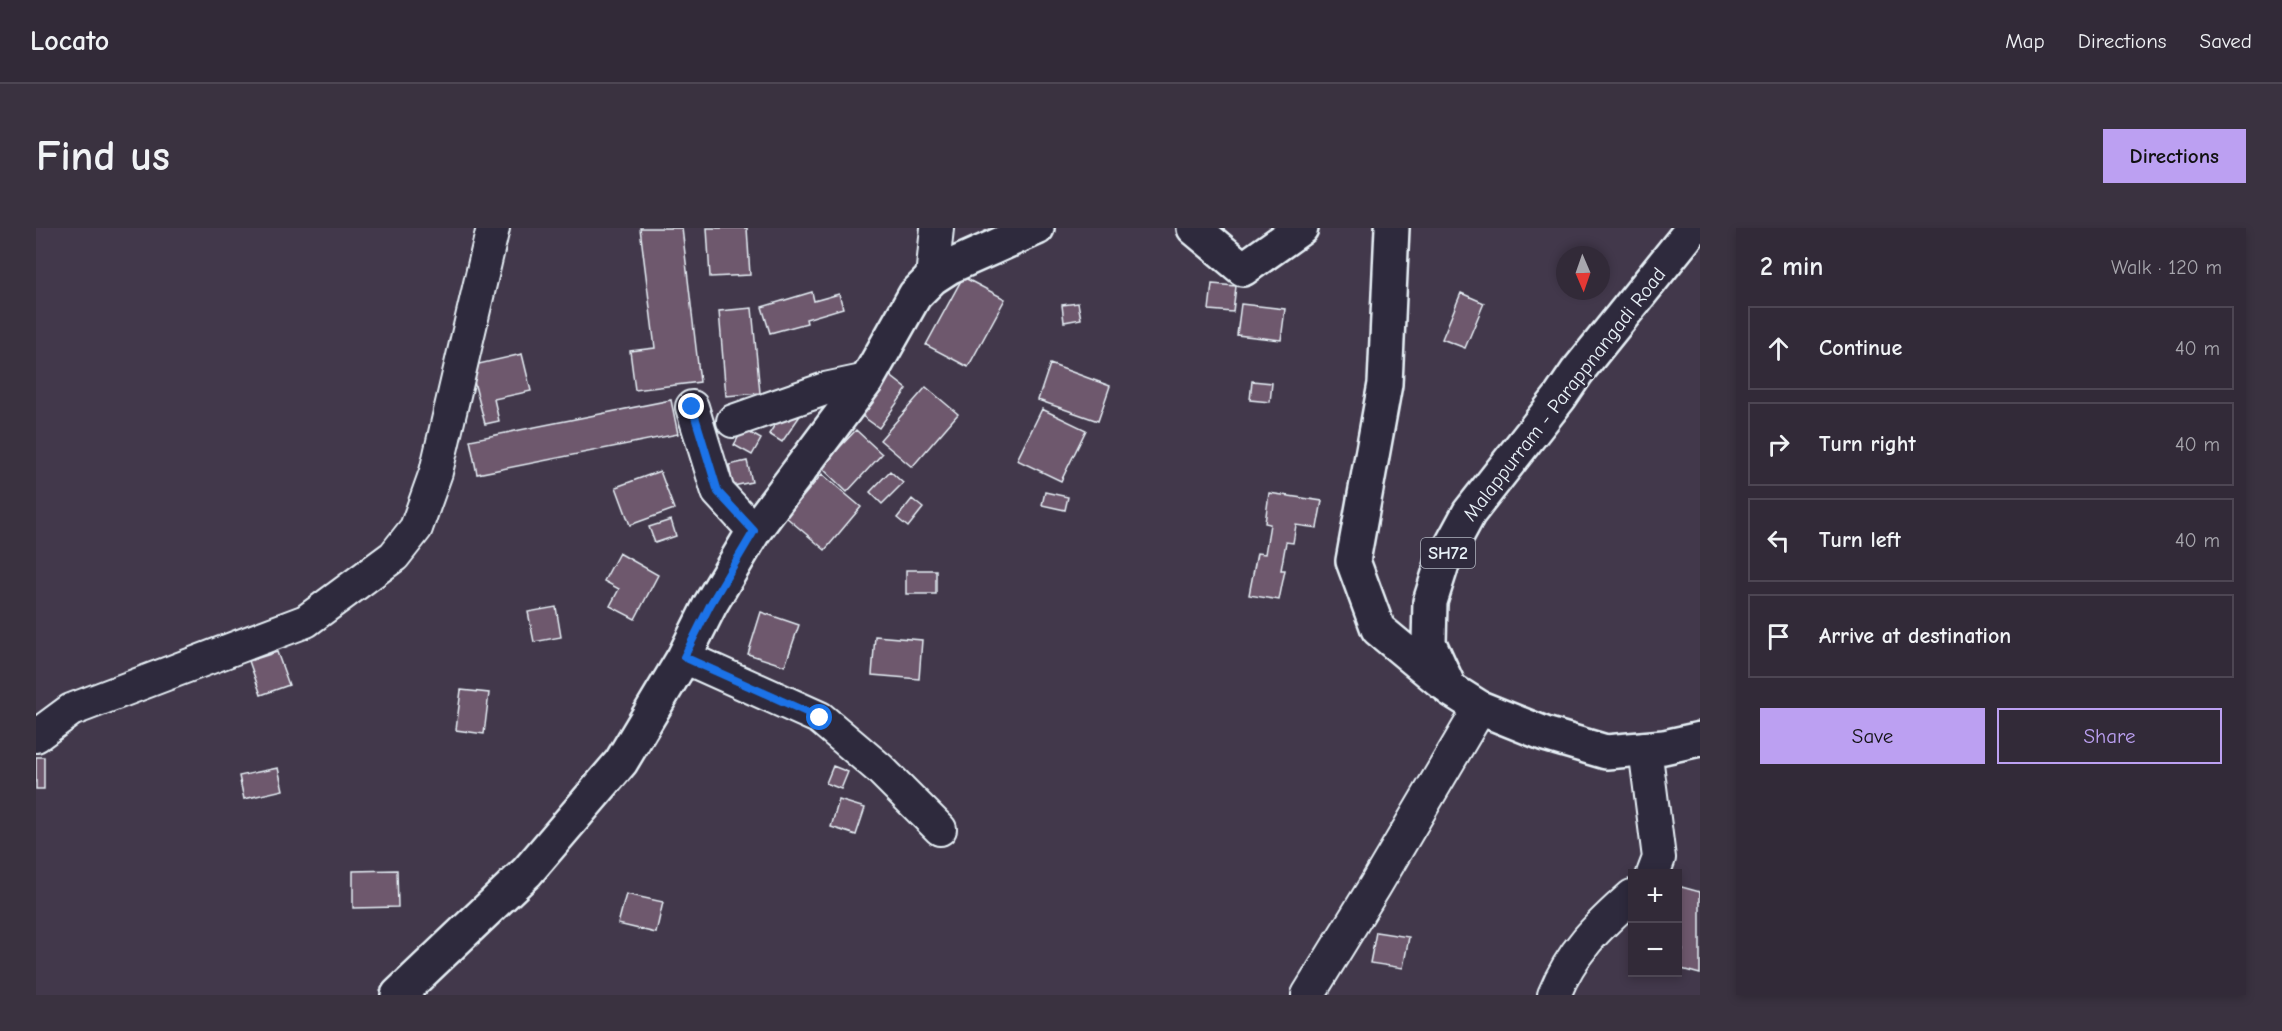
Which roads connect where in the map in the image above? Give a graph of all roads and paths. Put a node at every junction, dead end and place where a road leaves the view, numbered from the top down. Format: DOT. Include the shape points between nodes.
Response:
graph roads {
  1 [pos="492,228"];
  2 [pos="938,228"];
  3 [pos="1037,228"];
  4 [pos="1194,228"];
  5 [pos="1301,228"];
  6 [pos="1392,228"];
  7 [pos="1693,228"];
  8 [pos="932,278"];
  9 [pos="867,380"];
  10 [pos="692,407"];
  11 [pos="733,421"];
  12 [pos="754,531"];
  13 [pos="684,657"];
  14 [pos="1450,689"];
  15 [pos="1480,708"];
  16 [pos="36,736"];
  17 [pos="1700,739"];
  18 [pos="1645,748"];
  19 [pos="940,829"];
  20 [pos="1655,869"];
  21 [pos="1628,900"];
  22 [pos="398,995"];
  23 [pos="1308,995"];
  24 [pos="1554,995"];
  1 -- 16 [label="street" via="436,472 416,528 394,556 306,621 71,710"];
  2 -- 8 [label="street"];
  3 -- 8 [label="main road"];
  4 -- 5 [label="main road" via="1243,268"];
  6 -- 14 [label="main road" via="1385,384 1353,561 1378,629"];
  7 -- 14 [label="main road, Malappurram - Parappnangadi Road / SH72" via="1469,513 1443,561 1430,602 1429,643"];
  8 -- 9 [label="main road" via="915,295"];
  9 -- 11 [label="street" via="825,389"];
  9 -- 12 [label="main road"];
  10 -- 12 [label="street" via="718,492"];
  12 -- 13 [label="main road"];
  13 -- 19 [label="street" via="820,718 880,769"];
  13 -- 22 [label="main road" via="614,771 527,872"];
  14 -- 15 [label="main road"];
  15 -- 18 [label="main road" via="1545,734 1606,752"];
  15 -- 23 [label="street"];
  17 -- 18 [label="main road"];
  18 -- 20 [label="street" via="1659,858"];
  21 -- 24 [label="street" via="1596,928 1564,970"];
}
